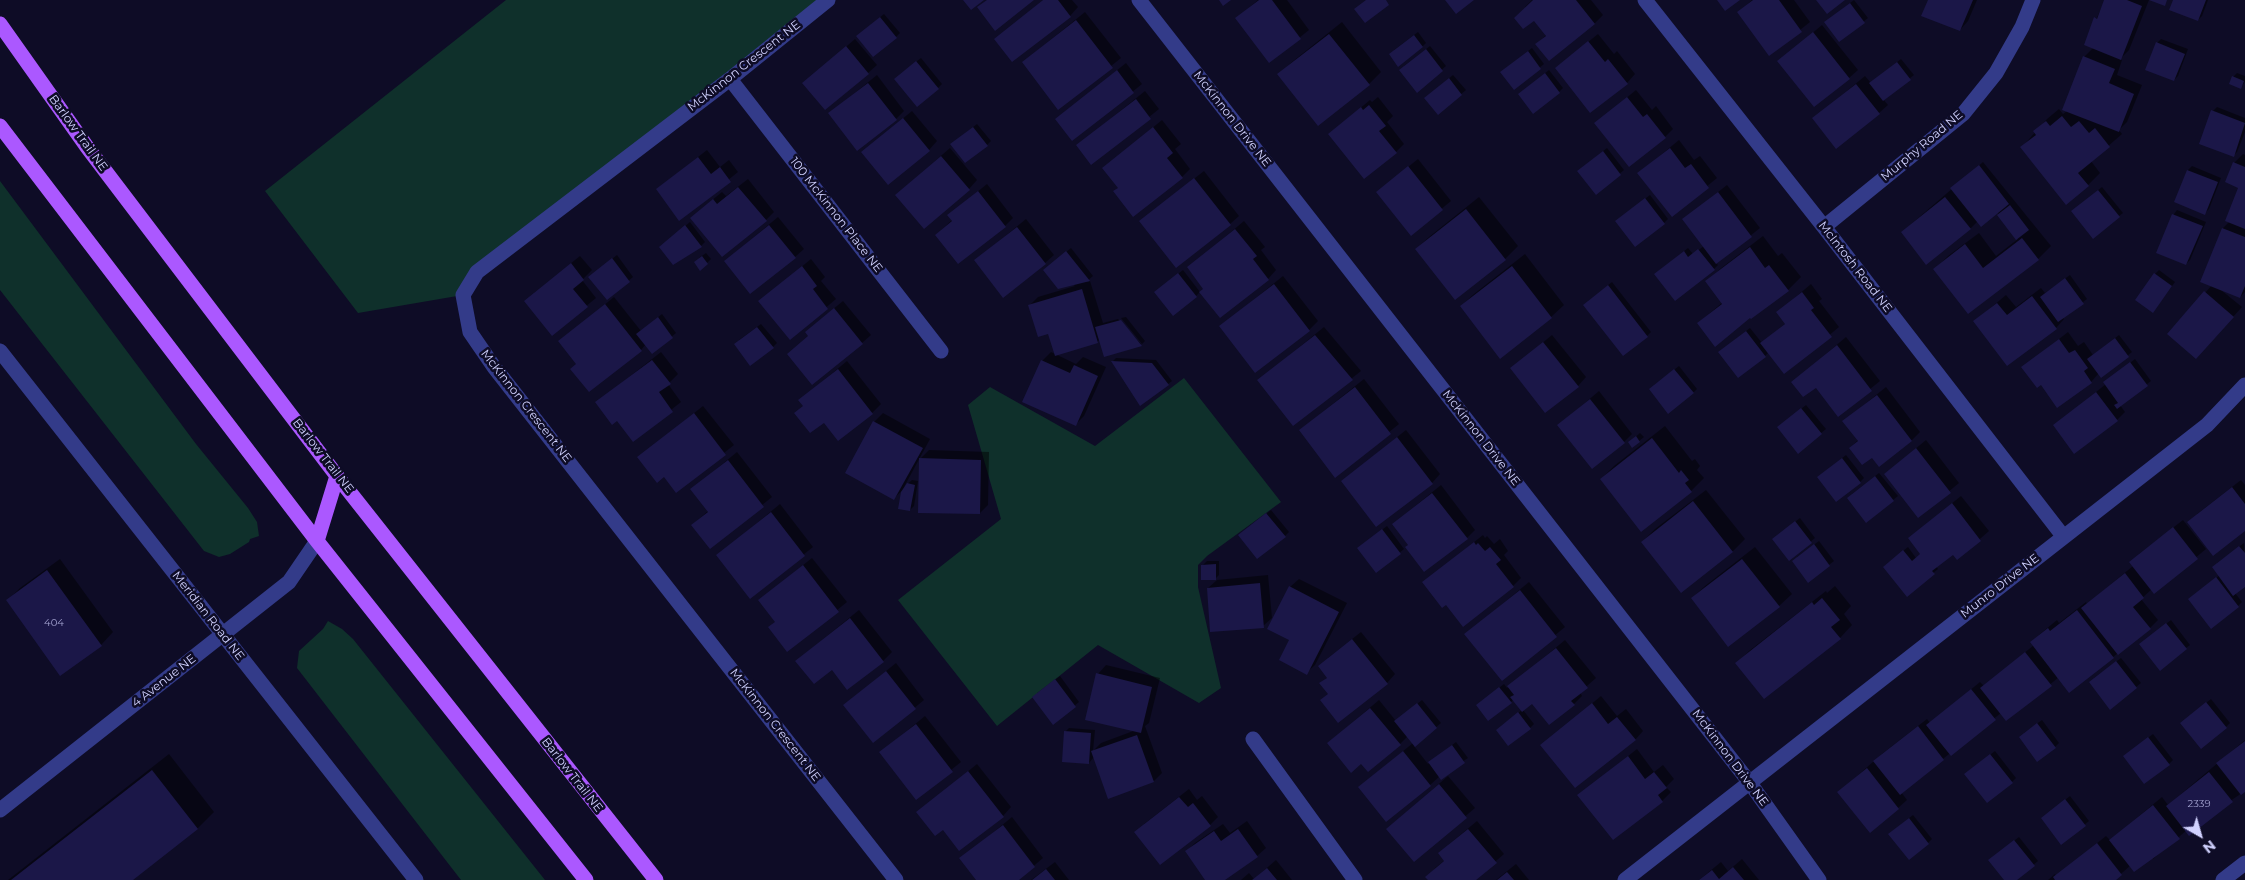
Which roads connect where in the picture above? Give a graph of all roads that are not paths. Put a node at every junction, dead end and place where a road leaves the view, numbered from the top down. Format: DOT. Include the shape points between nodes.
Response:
graph roads {
  1 [pos="828,0"];
  2 [pos="1139,0"];
  3 [pos="1645,0"];
  4 [pos="2033,0"];
  5 [pos="0,24"];
  6 [pos="730,79"];
  7 [pos="0,126"];
  8 [pos="1824,227"];
  9 [pos="0,351"];
  10 [pos="941,351"];
  11 [pos="2245,385"];
  12 [pos="337,476"];
  13 [pos="2063,536"];
  14 [pos="317,541"];
  15 [pos="222,635"];
  16 [pos="1252,739"];
  17 [pos="1750,783"];
  18 [pos="0,810"];
  19 [pos="2245,863"];
  20 [pos="416,880"];
  21 [pos="586,880"];
  22 [pos="656,880"];
  23 [pos="896,880"];
  24 [pos="1354,880"];
  25 [pos="1625,880"];
  26 [pos="1819,880"];
  27 [pos="2223,880"];
  1 -- 6 [label="street, McKinnon Crescent NE"];
  2 -- 17 [label="street, McKinnon Drive NE"];
  3 -- 8 [label="street, McIntosh Road NE"];
  4 -- 8 [label="street, Murphy Road NE" via="2022,28 1996,73 1963,114"];
  5 -- 12 [label="main road, Barlow Trail NE" via="87,147"];
  6 -- 10 [label="street, 100 McKinnon Place NE"];
  6 -- 23 [label="street, McKinnon Crescent NE" via="476,272 463,295 470,332 500,375"];
  7 -- 14 [label="main road"];
  8 -- 13 [label="street, McIntosh Road NE"];
  9 -- 15 [label="street, Meridian Road NE"];
  11 -- 13 [label="street, Munro Drive NE" via="2207,426"];
  12 -- 14 [label="main road"];
  12 -- 22 [label="main road, Barlow Trail NE"];
  13 -- 17 [label="street, Munro Drive NE"];
  14 -- 15 [label="street, 4 Avenue NE" via="289,582"];
  14 -- 21 [label="main road"];
  15 -- 18 [label="street, 4 Avenue NE"];
  15 -- 20 [label="street, Meridian Road NE"];
  16 -- 24 [label="street"];
  17 -- 25 [label="street"];
  17 -- 26 [label="street, McKinnon Drive NE"];
  19 -- 27 [label="street"];
}
